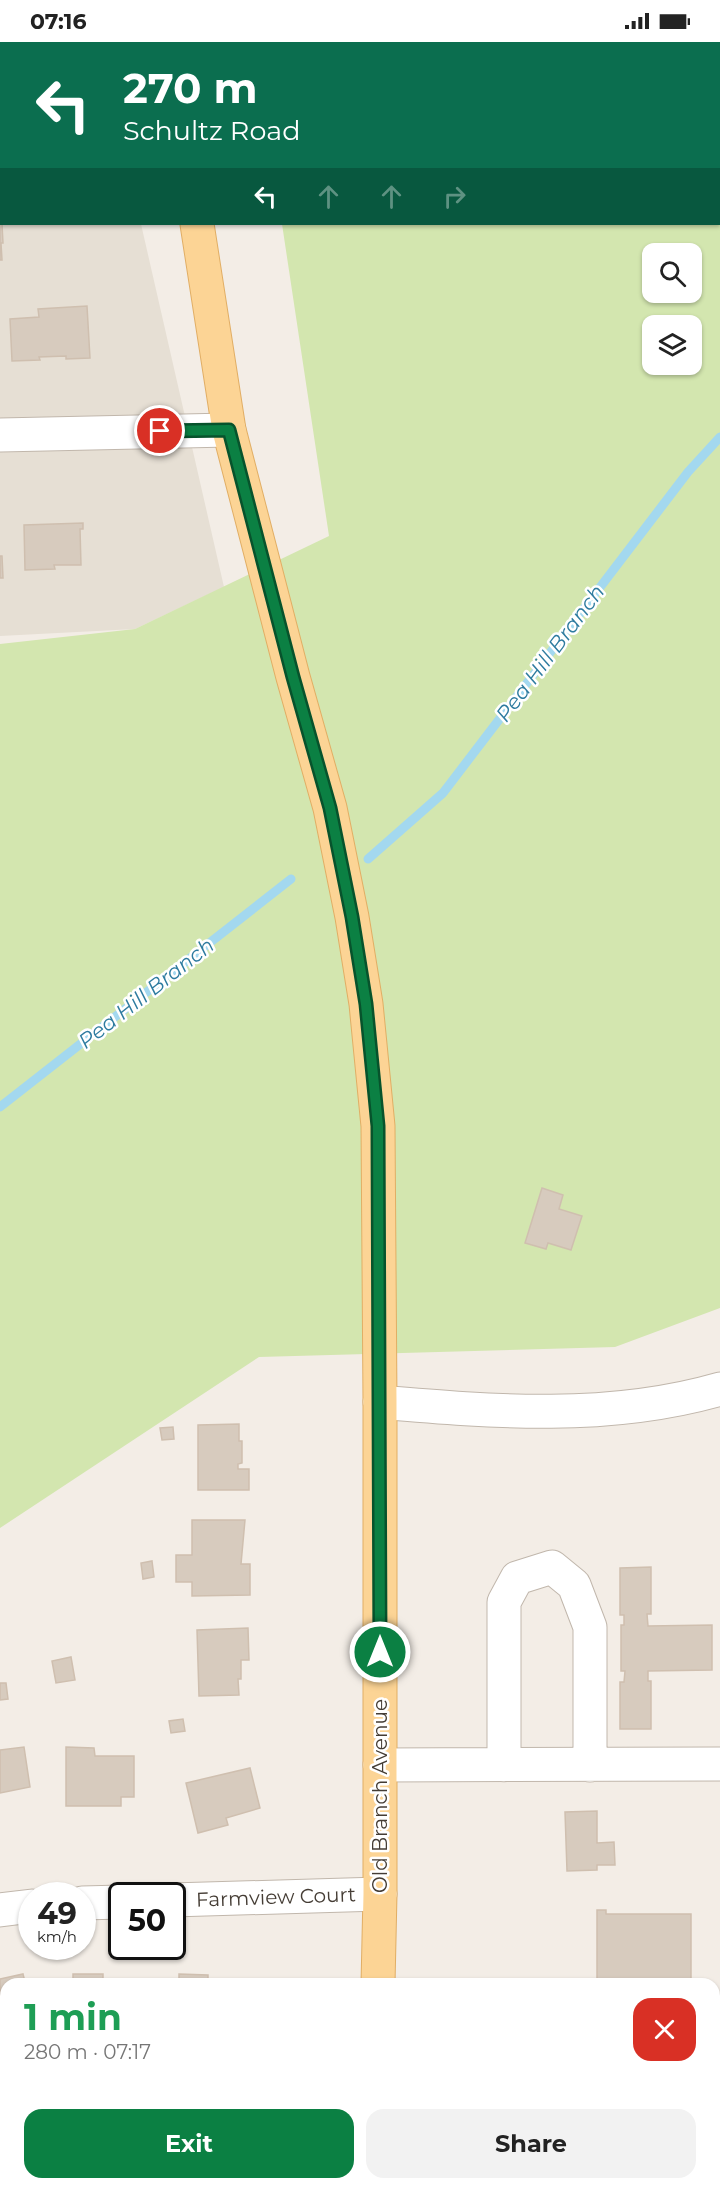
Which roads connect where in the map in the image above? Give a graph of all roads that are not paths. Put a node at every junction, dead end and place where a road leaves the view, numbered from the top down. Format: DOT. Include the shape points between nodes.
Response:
graph roads {
  1 [pos="197,225"];
  2 [pos="229,430"];
  3 [pos="0,435"];
  4 [pos="720,1389"];
  5 [pos="380,1402"];
  6 [pos="720,1764"];
  7 [pos="380,1765"];
  8 [pos="504,1765"];
  9 [pos="590,1765"];
  10 [pos="380,1894"];
  11 [pos="186,1900"];
  12 [pos="18,1908"];
  13 [pos="0,1910"];
  14 [pos="378,1978"];
  1 -- 2 [label="main road, Old Branch Avenue"];
  2 -- 3 [label="street"];
  2 -- 5 [label="main road, Old Branch Avenue" via="330,808 366,1004 378,1126"];
  4 -- 5 [label="street" via="627,1408 571,1411 519,1412"];
  5 -- 7 [label="main road, Old Branch Avenue"];
  6 -- 9 [label="street"];
  7 -- 8 [label="street"];
  7 -- 10 [label="main road, Old Branch Avenue"];
  8 -- 9 [label="street"];
  8 -- 9 [label="street" via="504,1602 517,1578 552,1567 574,1585 590,1627"];
  10 -- 11 [label="street, Farmview Court"];
  10 -- 14 [label="main road, Old Branch Avenue"];
  12 -- 13 [label="street"];
}
